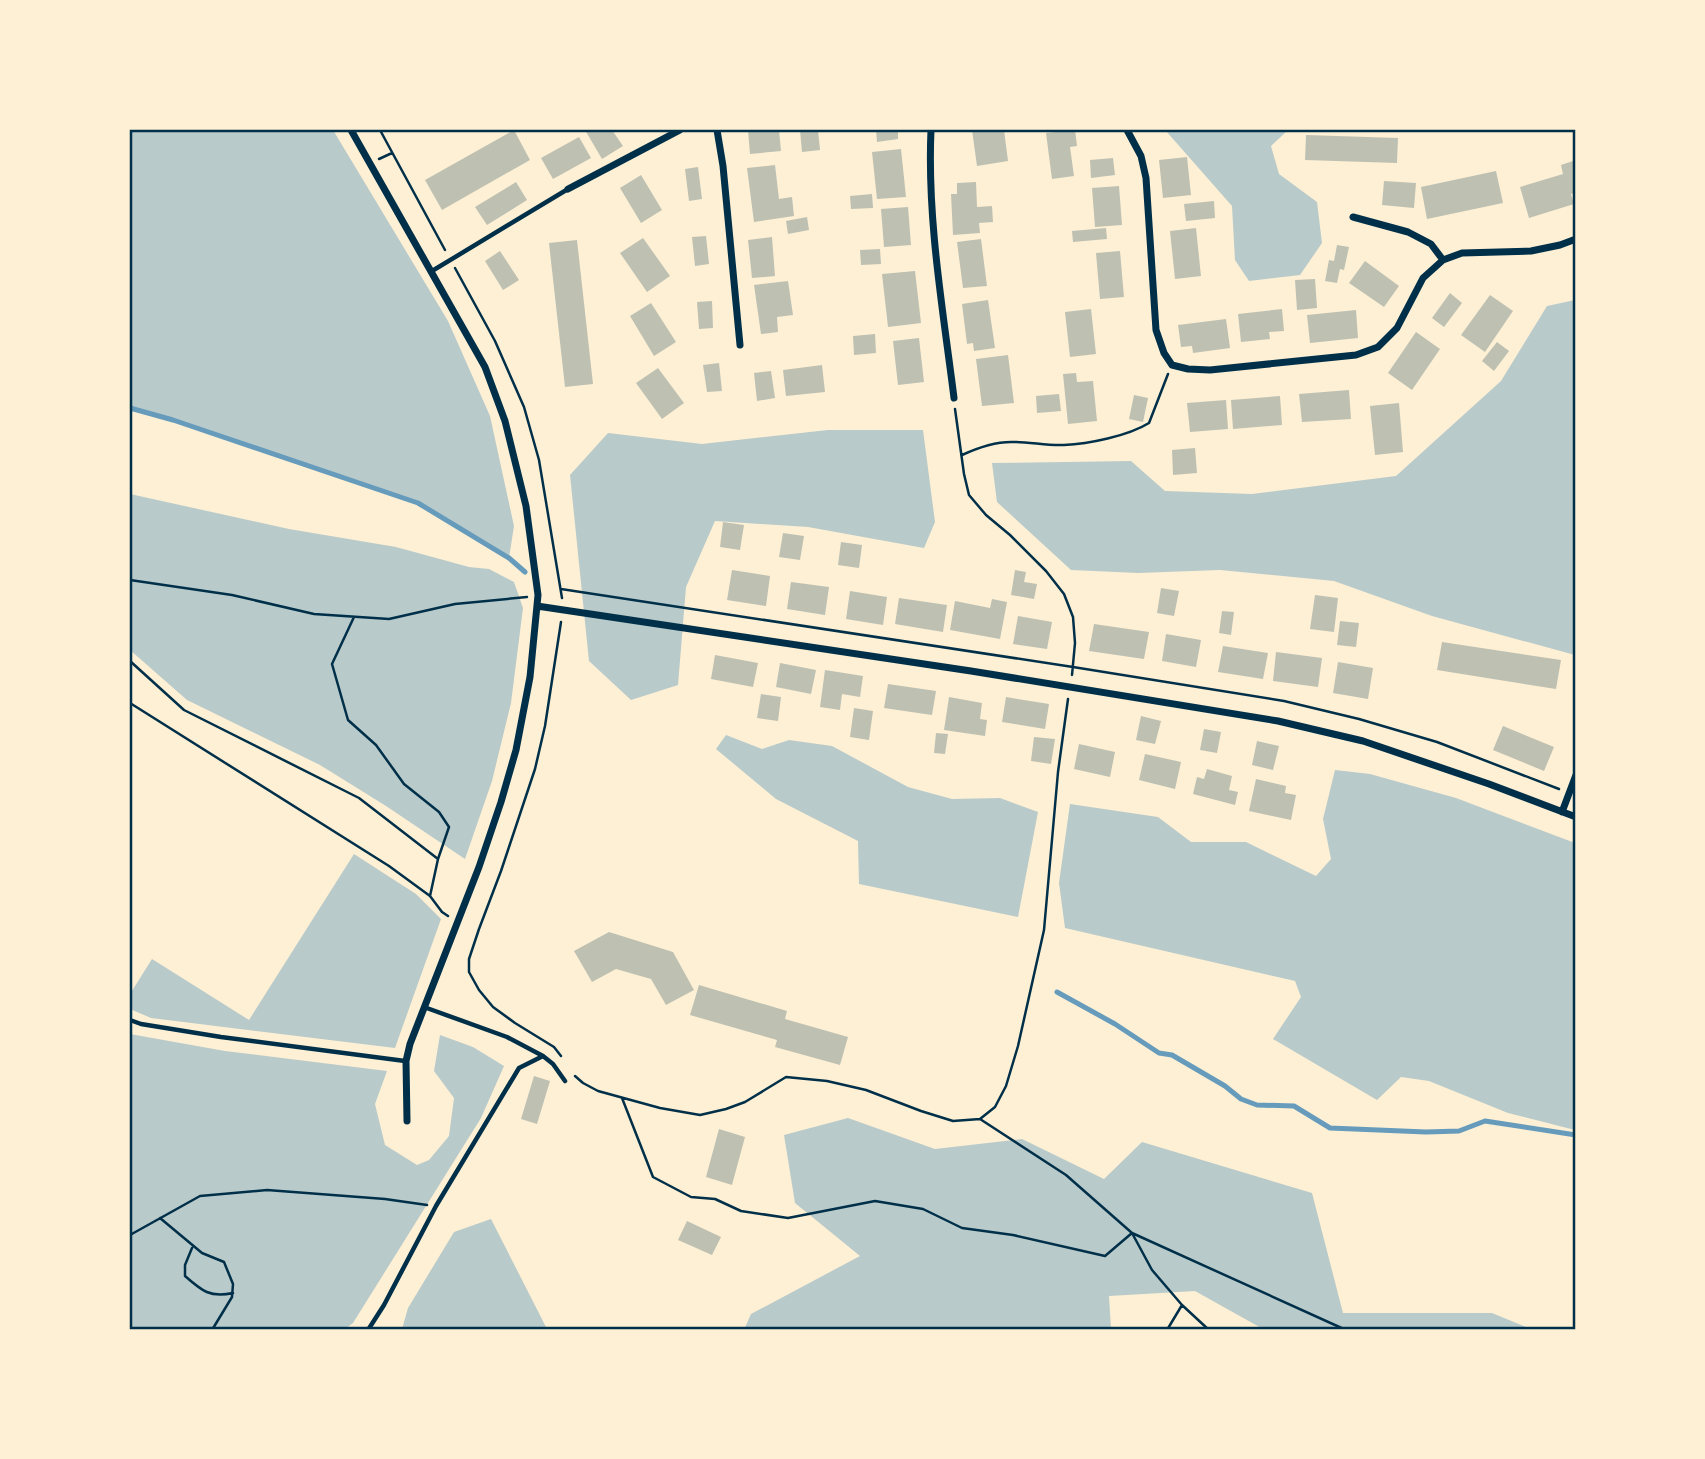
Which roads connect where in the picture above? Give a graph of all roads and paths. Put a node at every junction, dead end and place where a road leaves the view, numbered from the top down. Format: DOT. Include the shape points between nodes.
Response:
graph roads {
  1 [pos="351,130"];
  2 [pos="680,130"];
  3 [pos="717,130"];
  4 [pos="931,130"];
  5 [pos="1127,130"];
  6 [pos="568,189"];
  7 [pos="1353,217"];
  8 [pos="1576,239"];
  9 [pos="1443,260"];
  10 [pos="432,271"];
  11 [pos="740,345"];
  12 [pos="1172,365"];
  13 [pos="954,398"];
  14 [pos="962,455"];
  15 [pos="130,580"];
  16 [pos="561,589"];
  17 [pos="538,595"];
  18 [pos="537,606"];
  19 [pos="354,617"];
  20 [pos="130,661"];
  21 [pos="1073,667"];
  22 [pos="1070,687"];
  23 [pos="130,703"];
  24 [pos="1576,775"];
  25 [pos="1569,793"];
  26 [pos="1562,811"];
  27 [pos="1576,817"];
  28 [pos="438,859"];
  29 [pos="430,896"];
  30 [pos="457,922"];
  31 [pos="424,1007"];
  32 [pos="130,1020"];
  33 [pos="543,1056"];
  34 [pos="406,1061"];
  35 [pos="786,1077"];
  36 [pos="565,1081"];
  37 [pos="622,1098"];
  38 [pos="980,1119"];
  39 [pos="407,1121"];
  40 [pos="436,1206"];
  41 [pos="160,1218"];
  42 [pos="1132,1233"];
  43 [pos="130,1235"];
  44 [pos="193,1247"];
  45 [pos="233,1293"];
  46 [pos="1182,1305"];
  47 [pos="212,1329"];
  48 [pos="368,1329"];
  49 [pos="1167,1329"];
  50 [pos="1209,1329"];
  51 [pos="1346,1329"];
  1 -- 10 [label="street"];
  2 -- 6 [label="street"];
  3 -- 11 [label="street"];
  4 -- 13 [label="street" via="930,180"];
  5 -- 12 [label="street" via="1146,178 1156,330"];
  6 -- 10 [label="lane"];
  7 -- 9 [label="street" via="1408,232 1431,244"];
  8 -- 9 [label="street" via="1531,251 1462,253"];
  9 -- 12 [label="street" via="1423,278 1397,328 1378,346 1356,355 1210,370"];
  10 -- 17 [label="street" via="485,367 505,421 526,506"];
  12 -- 14 [label="path" via="1149,424 1116,436 1063,445 1013,441 985,445"];
  13 -- 14 [label="path"];
  14 -- 21 [label="path" via="969,495 1065,594 1073,617"];
  15 -- 19 [label="path" via="232,595 314,614"];
  16 -- 21 [label="path"];
  17 -- 18 [label="street"];
  17 -- 19 [label="path" via="455,604 389,619"];
  18 -- 22 [label="street"];
  18 -- 30 [label="street" via="516,750"];
  19 -- 28 [label="path" via="332,664 348,720 449,827"];
  20 -- 28 [label="path" via="184,710 359,798"];
  21 -- 22 [label="path"];
  21 -- 25 [label="path" via="1284,701 1359,719 1437,742"];
  22 -- 26 [label="street" via="1278,721 1363,741"];
  22 -- 38 [label="path" via="1044,930 1006,1086 995,1107"];
  23 -- 29 [label="path"];
  24 -- 25 [label="street"];
  25 -- 26 [label="street"];
  26 -- 27 [label="street"];
  28 -- 29 [label="path"];
  29 -- 30 [label="path"];
  30 -- 31 [label="street"];
  31 -- 33 [label="lane" via="507,1037"];
  31 -- 34 [label="street"];
  32 -- 34 [label="lane"];
  33 -- 36 [label="lane"];
  33 -- 40 [label="lane" via="519,1068"];
  34 -- 39 [label="street"];
  35 -- 38 [label="path" via="866,1090 953,1121"];
  37 -- 42 [label="path" via="653,1177 691,1197 715,1199 741,1211 788,1218 875,1201 923,1209 962,1228 1105,1256"];
  38 -- 42 [label="path" via="1066,1175"];
  40 -- 41 [label="path" via="267,1190 200,1196"];
  40 -- 48 [label="lane"];
  41 -- 43 [label="path"];
  41 -- 44 [label="path"];
  42 -- 46 [label="path" via="1152,1270"];
  42 -- 51 [label="path"];
  44 -- 45 [label="path" via="224,1262"];
  44 -- 45 [label="path" via="185,1276 203,1292"];
  45 -- 47 [label="path"];
  46 -- 49 [label="path"];
  46 -- 50 [label="path"];
}
